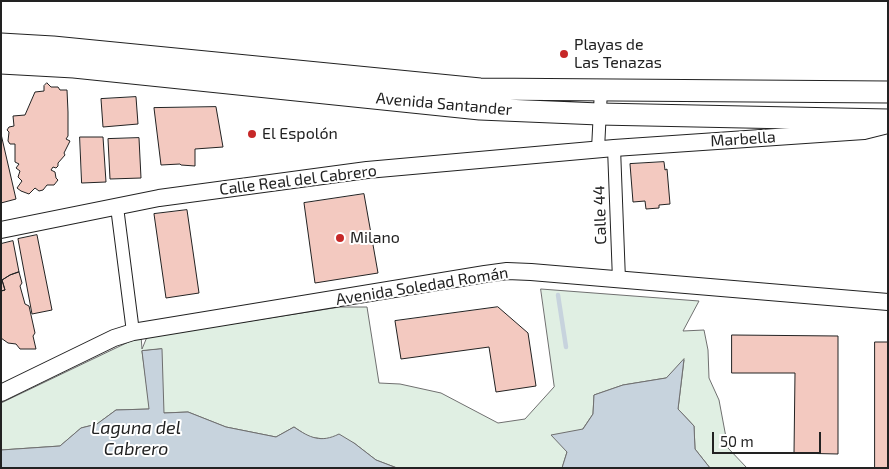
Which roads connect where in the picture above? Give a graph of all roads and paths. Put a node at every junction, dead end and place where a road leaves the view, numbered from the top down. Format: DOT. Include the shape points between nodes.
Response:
graph roads {
  1 [pos="1,44"];
  2 [pos="1,63"];
  3 [pos="601,90"];
  4 [pos="888,92"];
  5 [pos="599,114"];
  6 [pos="888,120"];
  7 [pos="888,125"];
  8 [pos="606,148"];
  9 [pos="117,207"];
  10 [pos="1,230"];
  11 [pos="619,280"];
  12 [pos="888,302"];
  13 [pos="133,332"];
  14 [pos="1,393"];
  1 -- 3 [label="highway, Avenida Santander" via="480,89"];
  2 -- 5 [label="highway, Avenida Santander" via="74,67 480,109"];
  3 -- 4 [label="highway, Avenida Santander"];
  3 -- 5 [label="street, Calle 44"];
  5 -- 6 [label="highway, Avenida Santander"];
  5 -- 8 [label="street, Calle 44"];
  7 -- 8 [label="street, Marbella" via="864,131"];
  8 -- 9 [label="street, Calle Real del Cabrero" via="367,170 159,198"];
  8 -- 11 [label="street, Calle 44"];
  9 -- 10 [label="street, Calle Real del Cabrero"];
  9 -- 13 [label="street"];
  11 -- 12 [label="street, Avenida Soledad Román"];
  11 -- 13 [label="street, Avenida Soledad Román" via="507,271"];
  13 -- 14 [label="street, Avenida Soledad Román" via="114,338"];
}
